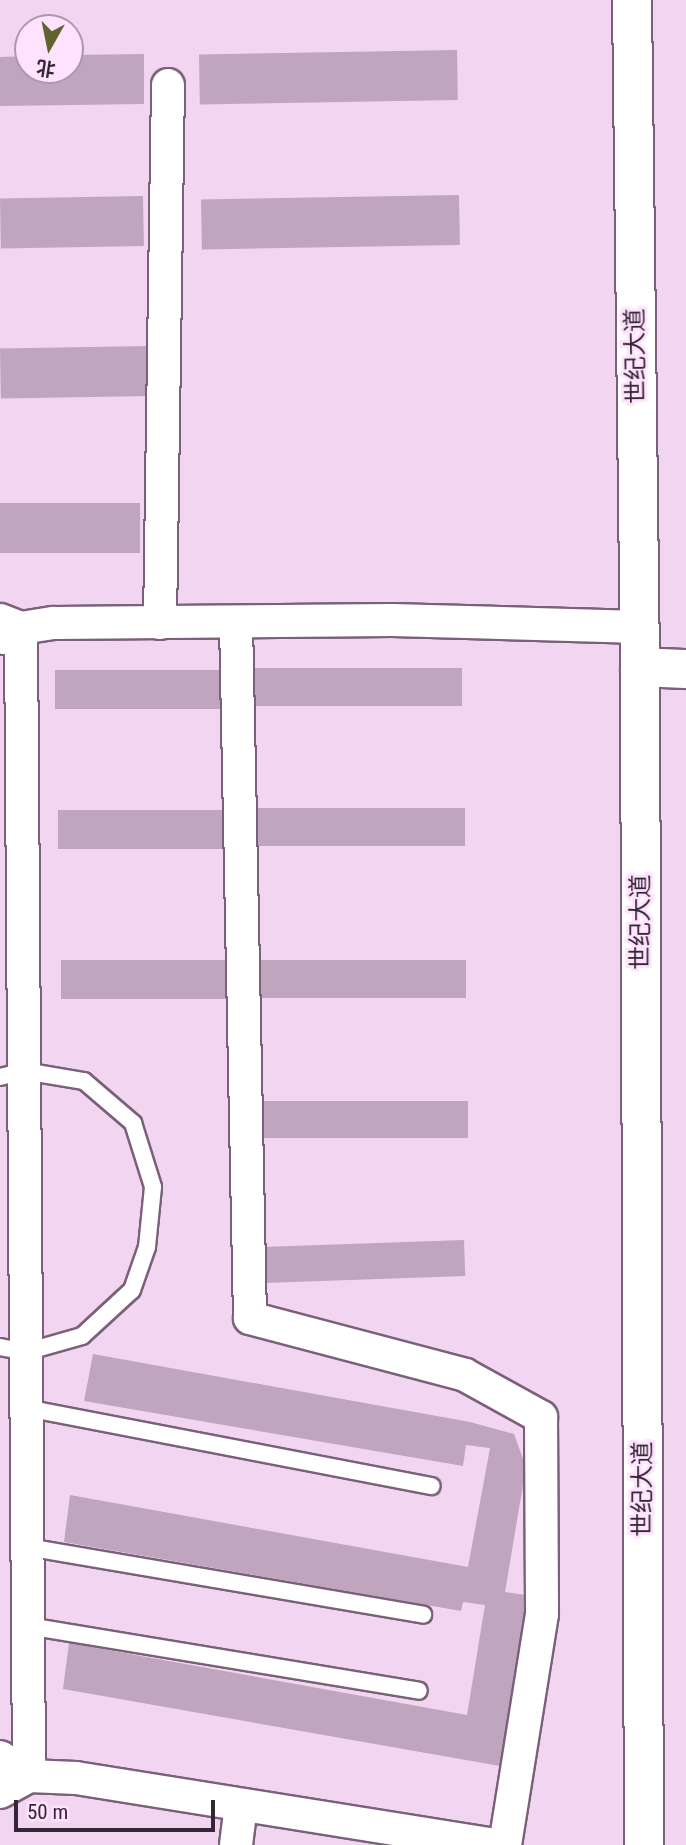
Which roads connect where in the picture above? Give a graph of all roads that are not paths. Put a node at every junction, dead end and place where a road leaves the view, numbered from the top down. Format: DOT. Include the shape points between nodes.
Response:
graph roads {
  1 [pos="632,0"];
  2 [pos="168,85"];
  3 [pos="236,622"];
  4 [pos="160,623"];
  5 [pos="640,627"];
  6 [pos="7,629"];
  7 [pos="640,667"];
  8 [pos="686,669"];
  9 [pos="12,1074"];
  10 [pos="13,1350"];
  11 [pos="26,1408"];
  12 [pos="432,1486"];
  13 [pos="27,1547"];
  14 [pos="423,1615"];
  15 [pos="28,1626"];
  16 [pos="419,1691"];
  17 [pos="0,1757"];
  18 [pos="29,1776"];
  19 [pos="0,1792"];
  20 [pos="242,1805"];
  21 [pos="236,1845"];
  22 [pos="494,1845"];
  23 [pos="505,1845"];
  24 [pos="644,1845"];
  1 -- 5 [label="main road, 世纪大道"];
  2 -- 4 [label="street"];
  3 -- 4 [label="street"];
  3 -- 5 [label="street" via="392,620"];
  3 -- 23 [label="street" via="250,1318 465,1376 541,1417 542,1614"];
  4 -- 6 [label="street"];
  5 -- 7 [label="main road, 世纪大道"];
  6 -- 9 [label="street"];
  7 -- 8 [label="main road"];
  7 -- 24 [label="main road, 世纪大道"];
  9 -- 10 [label="street"];
  9 -- 10 [label="lane" via="84,1081 133,1124 153,1186 147,1247 132,1290 82,1336"];
  10 -- 11 [label="street"];
  11 -- 12 [label="lane"];
  11 -- 13 [label="street"];
  13 -- 14 [label="lane"];
  13 -- 15 [label="street"];
  15 -- 16 [label="lane"];
  15 -- 18 [label="street"];
  17 -- 18 [label="street"];
  18 -- 19 [label="street"];
  18 -- 20 [label="street" via="76,1778"];
  20 -- 21 [label="street"];
  20 -- 22 [label="street"];
}
